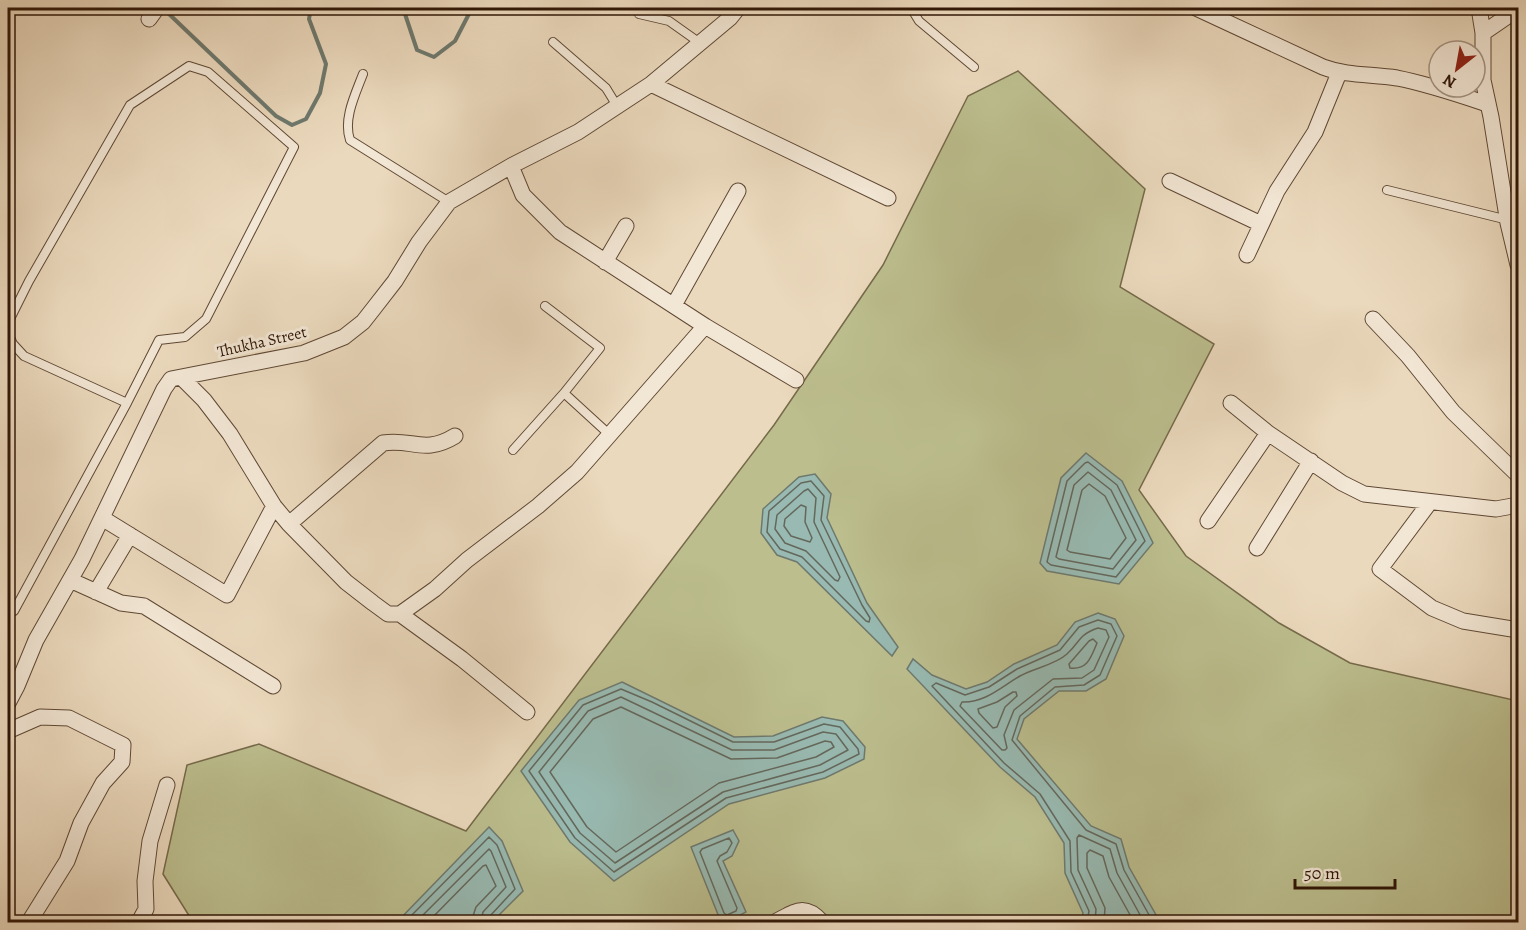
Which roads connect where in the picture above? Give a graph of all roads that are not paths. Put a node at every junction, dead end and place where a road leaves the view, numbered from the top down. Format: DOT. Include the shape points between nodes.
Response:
graph roads {
  1 [pos="641,8"];
  2 [pos="738,8"];
  3 [pos="911,8"];
  4 [pos="1196,8"];
  5 [pos="1479,8"];
  6 [pos="1518,9"];
  7 [pos="1483,33"];
  8 [pos="553,42"];
  9 [pos="700,43"];
  10 [pos="974,67"];
  11 [pos="1339,73"];
  12 [pos="363,74"];
  13 [pos="651,84"];
  14 [pos="1487,104"];
  15 [pos="617,106"];
  16 [pos="511,166"];
  17 [pos="1170,181"];
  18 [pos="1387,190"];
  19 [pos="738,191"];
  20 [pos="888,198"];
  21 [pos="450,202"];
  22 [pos="1511,223"];
  23 [pos="1261,224"];
  24 [pos="626,226"];
  25 [pos="1247,255"];
  26 [pos="605,262"];
  27 [pos="1518,265"];
  28 [pos="674,305"];
  29 [pos="546,306"];
  30 [pos="1373,319"];
  31 [pos="8,323"];
  32 [pos="705,326"];
  33 [pos="8,333"];
  34 [pos="182,378"];
  35 [pos="796,380"];
  36 [pos="564,393"];
  37 [pos="127,403"];
  38 [pos="1231,403"];
  39 [pos="1268,433"];
  40 [pos="454,436"];
  41 [pos="611,436"];
  42 [pos="513,450"];
  43 [pos="1311,461"];
  44 [pos="1518,475"];
  45 [pos="1430,502"];
  46 [pos="1518,505"];
  47 [pos="274,506"];
  48 [pos="102,518"];
  49 [pos="1208,521"];
  50 [pos="289,524"];
  51 [pos="130,535"];
  52 [pos="1257,548"];
  53 [pos="70,580"];
  54 [pos="96,592"];
  55 [pos="8,612"];
  56 [pos="400,614"];
  57 [pos="1518,630"];
  58 [pos="273,686"];
  59 [pos="8,703"];
  60 [pos="527,712"];
  61 [pos="8,731"];
  62 [pos="167,785"];
  63 [pos="28,922"];
  64 [pos="139,922"];
  65 [pos="776,922"];
  66 [pos="822,922"];
  1 -- 9 [label="lane" via="639,14 669,21"];
  2 -- 9 [label="street, Thukha Street"];
  3 -- 10 [label="lane" via="919,21"];
  4 -- 11 [label="street"];
  5 -- 7 [label="street"];
  6 -- 7 [label="street"];
  7 -- 14 [label="street"];
  8 -- 15 [label="lane" via="606,88"];
  9 -- 13 [label="street, Thukha Street"];
  11 -- 14 [label="street" via="1413,81"];
  11 -- 23 [label="street" via="1315,132"];
  12 -- 21 [label="lane" via="348,120 351,140"];
  13 -- 15 [label="street, Thukha Street"];
  13 -- 20 [label="street"];
  14 -- 22 [label="street"];
  15 -- 16 [label="street, Thukha Street" via="579,132"];
  16 -- 21 [label="street, Thukha Street"];
  16 -- 26 [label="street" via="523,195 543,217"];
  17 -- 23 [label="street"];
  18 -- 22 [label="lane"];
  19 -- 28 [label="street"];
  21 -- 34 [label="street, Thukha Street" via="374,308 344,337 304,353"];
  22 -- 27 [label="street"];
  23 -- 25 [label="street"];
  24 -- 26 [label="street"];
  26 -- 28 [label="street"];
  28 -- 32 [label="street"];
  29 -- 36 [label="lane" via="600,348"];
  30 -- 44 [label="street" via="1453,412"];
  31 -- 37 [label="lane" via="130,105 189,66 208,72 294,147 206,319 184,337 159,340"];
  32 -- 35 [label="street"];
  32 -- 41 [label="street"];
  33 -- 37 [label="lane" via="24,356"];
  34 -- 47 [label="street" via="230,434"];
  34 -- 48 [label="street, Thukha Street" via="171,380 164,389"];
  36 -- 41 [label="lane"];
  36 -- 42 [label="lane"];
  37 -- 55 [label="lane" via="14,611"];
  38 -- 39 [label="street"];
  39 -- 43 [label="street"];
  39 -- 49 [label="street"];
  40 -- 50 [label="street" via="435,446 383,442"];
  41 -- 56 [label="street" via="546,499"];
  43 -- 45 [label="street" via="1364,494"];
  43 -- 52 [label="street"];
  45 -- 46 [label="street" via="1496,509"];
  45 -- 57 [label="street" via="1380,569 1432,608 1463,621"];
  47 -- 50 [label="street"];
  47 -- 51 [label="street" via="227,595"];
  48 -- 51 [label="street"];
  48 -- 53 [label="street, Thukha Street"];
  50 -- 56 [label="street" via="346,582 388,614"];
  51 -- 54 [label="street"];
  53 -- 54 [label="street"];
  53 -- 59 [label="street, Thukha Street" via="36,640"];
  54 -- 58 [label="street" via="121,603 144,606"];
  56 -- 60 [label="street"];
  61 -- 63 [label="street" via="40,717 69,718 123,745 122,762 103,783 81,823 67,861"];
  62 -- 64 [label="street" via="150,842 146,909"];
  65 -- 66 [label="street" via="805,910"];
}
